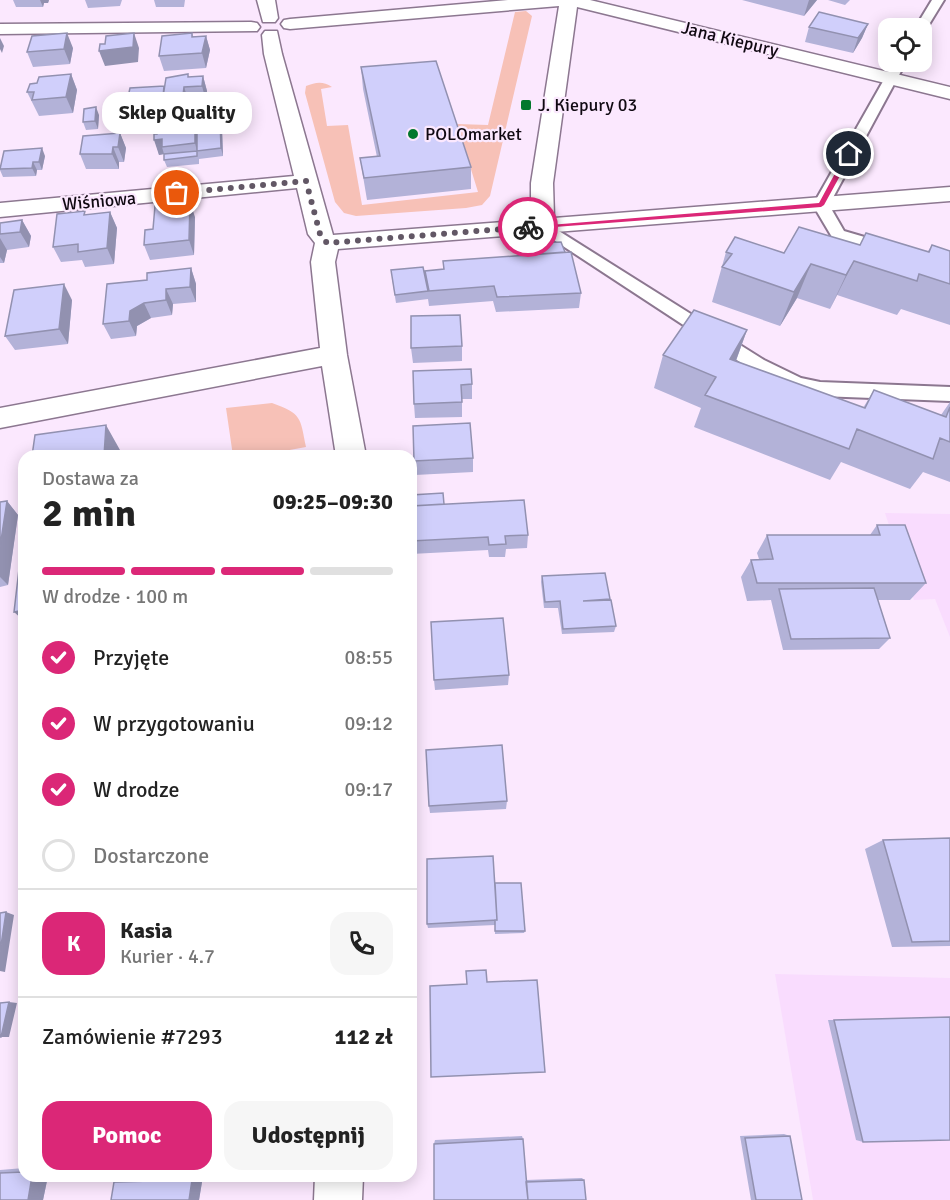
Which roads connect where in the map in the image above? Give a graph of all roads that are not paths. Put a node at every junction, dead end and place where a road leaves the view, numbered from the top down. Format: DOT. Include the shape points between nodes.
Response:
graph roads {
  1 [pos="569,0"];
  2 [pos="938,0"];
  3 [pos="269,18"];
  4 [pos="927,18"];
  5 [pos="0,29"];
  6 [pos="894,72"];
  7 [pos="891,78"];
  8 [pos="950,93"];
  9 [pos="306,181"];
  10 [pos="950,194"];
  11 [pos="821,205"];
  12 [pos="0,210"];
  13 [pos="543,226"];
  14 [pos="327,243"];
  15 [pos="950,267"];
  16 [pos="334,355"];
  17 [pos="950,394"];
  18 [pos="0,418"];
  19 [pos="350,450"];
  20 [pos="339,1182"];
  21 [pos="338,1200"];
  1 -- 3 [label="street" via="290,24 285,31"];
  1 -- 7 [label="street, Jana Kiepury"];
  1 -- 13 [label="street" via="542,183"];
  2 -- 4 [label="lane"];
  3 -- 5 [label="street" via="251,27"];
  3 -- 9 [label="street" via="273,54"];
  6 -- 7 [label="lane"];
  7 -- 8 [label="street, Jana Kiepury"];
  7 -- 11 [label="lane"];
  9 -- 12 [label="street, Wiśniowa"];
  9 -- 14 [label="street" via="320,234"];
  10 -- 11 [label="street"];
  11 -- 13 [label="street"];
  11 -- 15 [label="lane" via="838,234"];
  13 -- 14 [label="street"];
  13 -- 17 [label="lane" via="758,364 795,383 820,389"];
  14 -- 16 [label="street" via="323,262"];
  16 -- 18 [label="street"];
  16 -- 19 [label="street"];
  20 -- 21 [label="street"];
}
